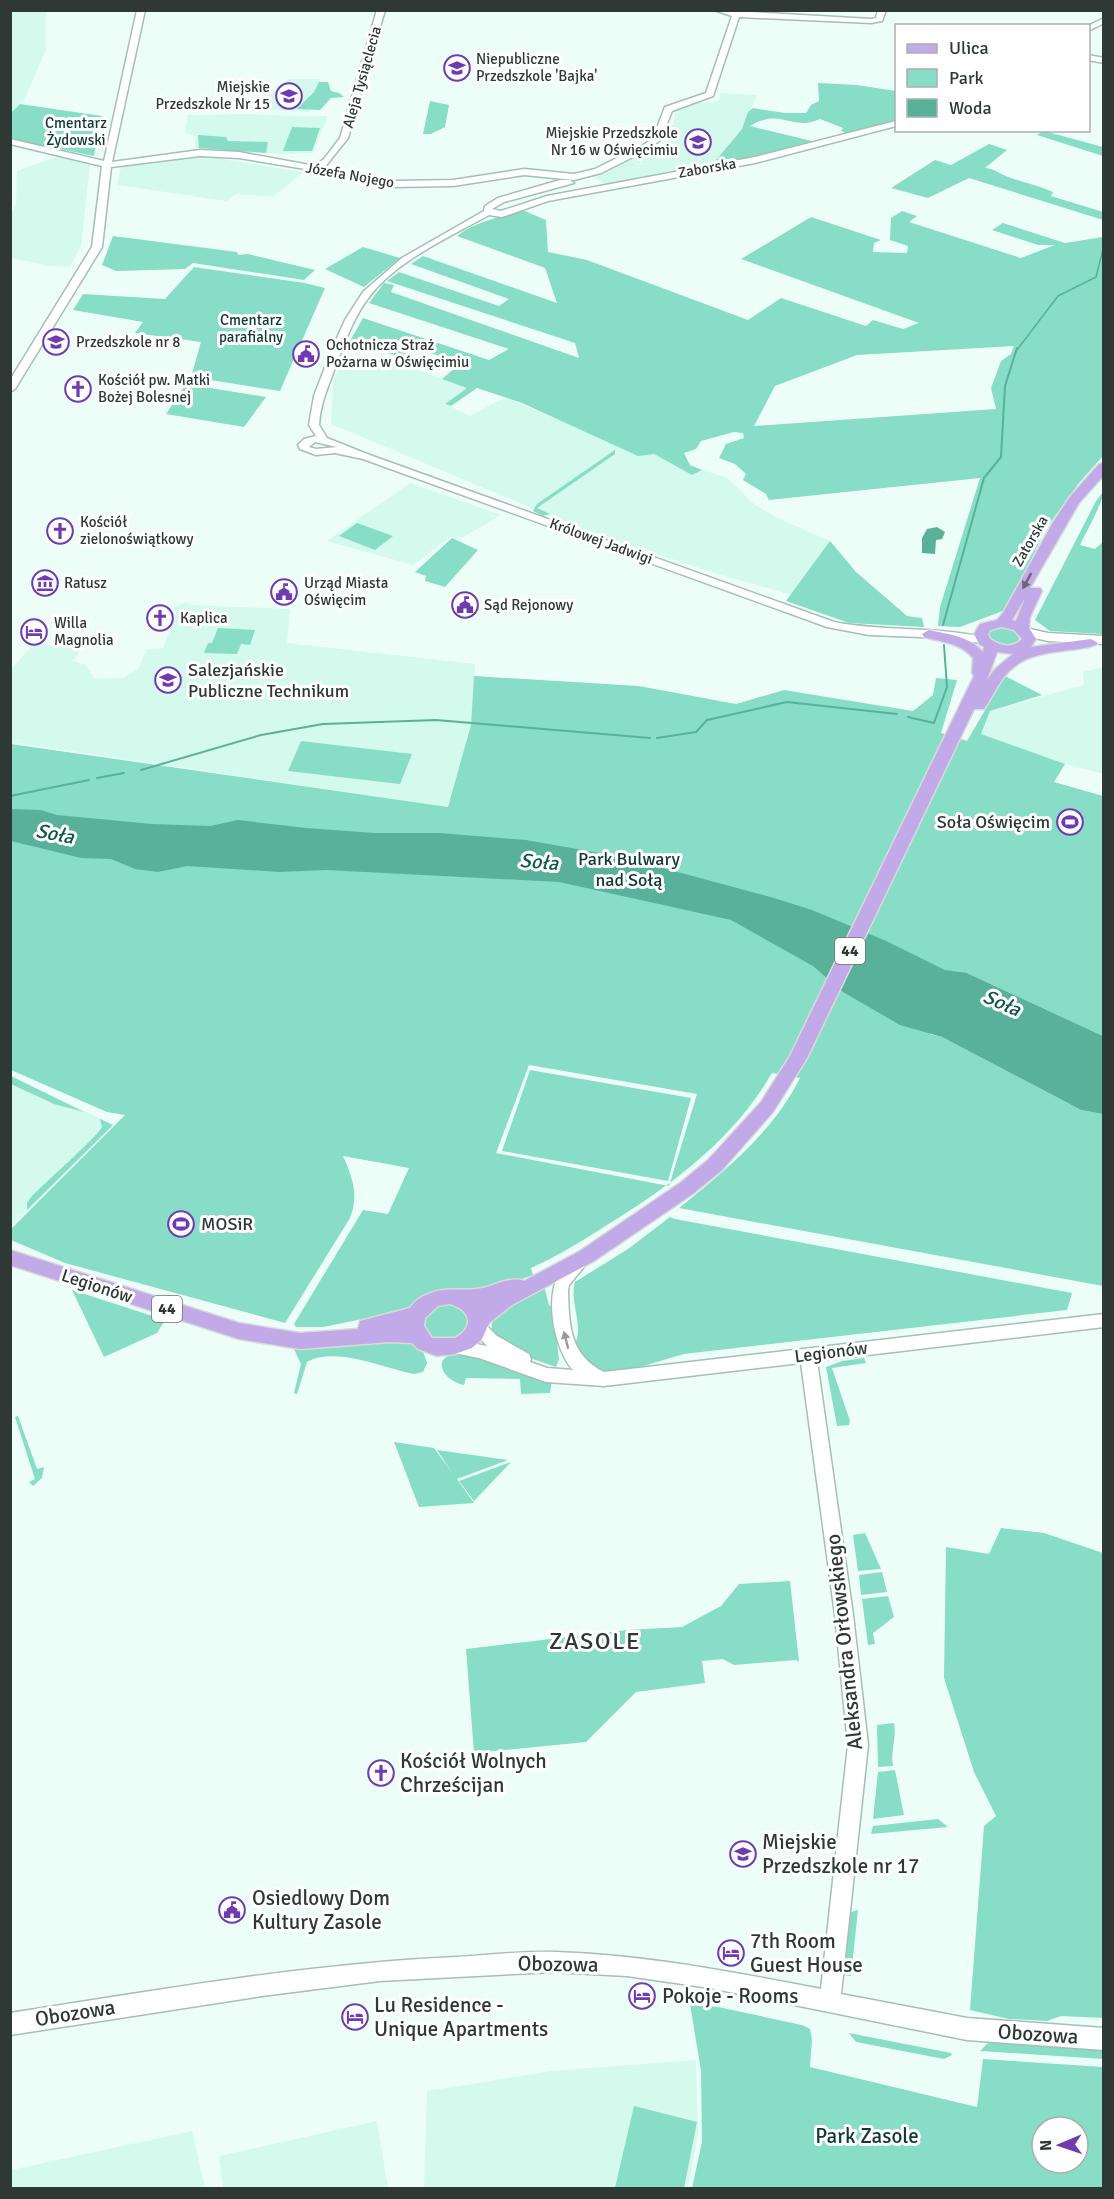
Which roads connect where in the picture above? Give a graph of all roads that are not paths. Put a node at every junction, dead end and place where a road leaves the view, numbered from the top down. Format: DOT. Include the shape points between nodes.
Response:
graph roads {
  1 [pos="381,10"];
  2 [pos="717,10"];
  3 [pos="882,10"];
  4 [pos="142,12"];
  5 [pos="731,12"];
  6 [pos="745,12"];
  7 [pos="1104,20"];
  8 [pos="1090,28"];
  9 [pos="895,124"];
  10 [pos="10,141"];
  11 [pos="177,155"];
  12 [pos="109,159"];
  13 [pos="317,169"];
  14 [pos="559,180"];
  15 [pos="502,207"];
  16 [pos="10,389"];
  17 [pos="314,414"];
  18 [pos="310,439"];
  19 [pos="326,444"];
  20 [pos="1104,468"];
  21 [pos="1093,480"];
  22 [pos="1002,623"];
  23 [pos="908,632"];
  24 [pos="929,634"];
  25 [pos="1025,634"];
  26 [pos="986,640"];
  27 [pos="1099,642"];
  28 [pos="1010,650"];
  29 [pos="981,689"];
  30 [pos="587,1256"];
  31 [pos="10,1257"];
  32 [pos="543,1277"];
  33 [pos="460,1298"];
  34 [pos="414,1315"];
  35 [pos="1104,1320"];
  36 [pos="479,1324"];
  37 [pos="417,1335"];
  38 [pos="290,1339"];
  39 [pos="455,1347"];
  40 [pos="808,1355"];
  41 [pos="558,1376"];
  42 [pos="604,1379"];
  43 [pos="830,2002"];
  44 [pos="10,2024"];
  45 [pos="1104,2039"];
  1 -- 13 [label="street, Aleja Tysiąclecia" via="344,138"];
  2 -- 5 [label="street"];
  3 -- 6 [label="street" via="879,19 871,21"];
  4 -- 12 [label="street"];
  5 -- 6 [label="street"];
  5 -- 14 [label="street" via="710,94 668,109 657,139 648,146 598,171 574,177 572,182"];
  7 -- 8 [label="street"];
  9 -- 15 [label="street, Zaborska" via="754,160"];
  10 -- 12 [label="street"];
  11 -- 12 [label="street, Józefa Nojego"];
  11 -- 12 [label="street, Józefa Nojego"];
  11 -- 13 [label="street, Józefa Nojego" via="239,155"];
  12 -- 16 [label="street" via="96,252"];
  13 -- 14 [label="street, Józefa Nojego" via="367,181 416,185 524,172"];
  14 -- 15 [label="street"];
  15 -- 17 [label="street, Zaborska" via="471,221 369,290 336,350"];
  17 -- 18 [label="street, Zaborska" via="306,429"];
  17 -- 19 [label="street" via="315,428"];
  18 -- 19 [label="street, Królowej Jadwigi" via="304,443 305,449 316,452"];
  19 -- 23 [label="street, Królowej Jadwigi" via="839,627"];
  20 -- 21 [label="main road, Zatorska"];
  21 -- 22 [label="main road, Zatorska, one-way" via="1059,524"];
  21 -- 25 [label="main road, Zatorska" via="1032,596 1023,617"];
  22 -- 25 [label="main road"];
  22 -- 26 [label="main road" via="989,625"];
  23 -- 24 [label="street"];
  23 -- 26 [label="street"];
  24 -- 26 [label="street"];
  24 -- 29 [label="main road" via="961,643 978,654"];
  25 -- 27 [label="street"];
  25 -- 28 [label="main road, 44" via="1021,648"];
  26 -- 28 [label="main road"];
  26 -- 29 [label="main road, 44"];
  27 -- 29 [label="main road" via="1041,647 1022,653"];
  28 -- 29 [label="main road, 44"];
  29 -- 30 [label="main road, 44" via="950,765 920,808 798,1058 766,1107 715,1165"];
  30 -- 32 [label="main road, 44"];
  42 -- 30 [label="street, one-way" via="585,1372 572,1360 564,1339 560,1289 564,1278"];
  31 -- 38 [label="main road, Legionów / 44" via="218,1325"];
  32 -- 33 [label="main road, 44" via="481,1296"];
  32 -- 36 [label="main road, 44" via="491,1309"];
  33 -- 34 [label="main road, 44" via="428,1300"];
  33 -- 36 [label="main road" via="473,1306"];
  34 -- 37 [label="main road"];
  34 -- 38 [label="main road, Legionów / 44"];
  35 -- 40 [label="street, Legionów"];
  36 -- 39 [label="main road, 44" via="473,1336"];
  36 -- 41 [label="street, Legionów" via="491,1341"];
  37 -- 38 [label="main road, Legionów / 44"];
  37 -- 39 [label="main road, 44" via="438,1348"];
  39 -- 41 [label="street, Legionów"];
  40 -- 42 [label="street, Legionów"];
  40 -- 43 [label="street, Aleksandra Orłowskiego" via="858,1745"];
  41 -- 42 [label="street, Legionów"];
  43 -- 44 [label="street, Obozowa" via="673,1972 541,1962 368,1972 262,1984"];
  43 -- 45 [label="street, Obozowa" via="967,2029"];
}
